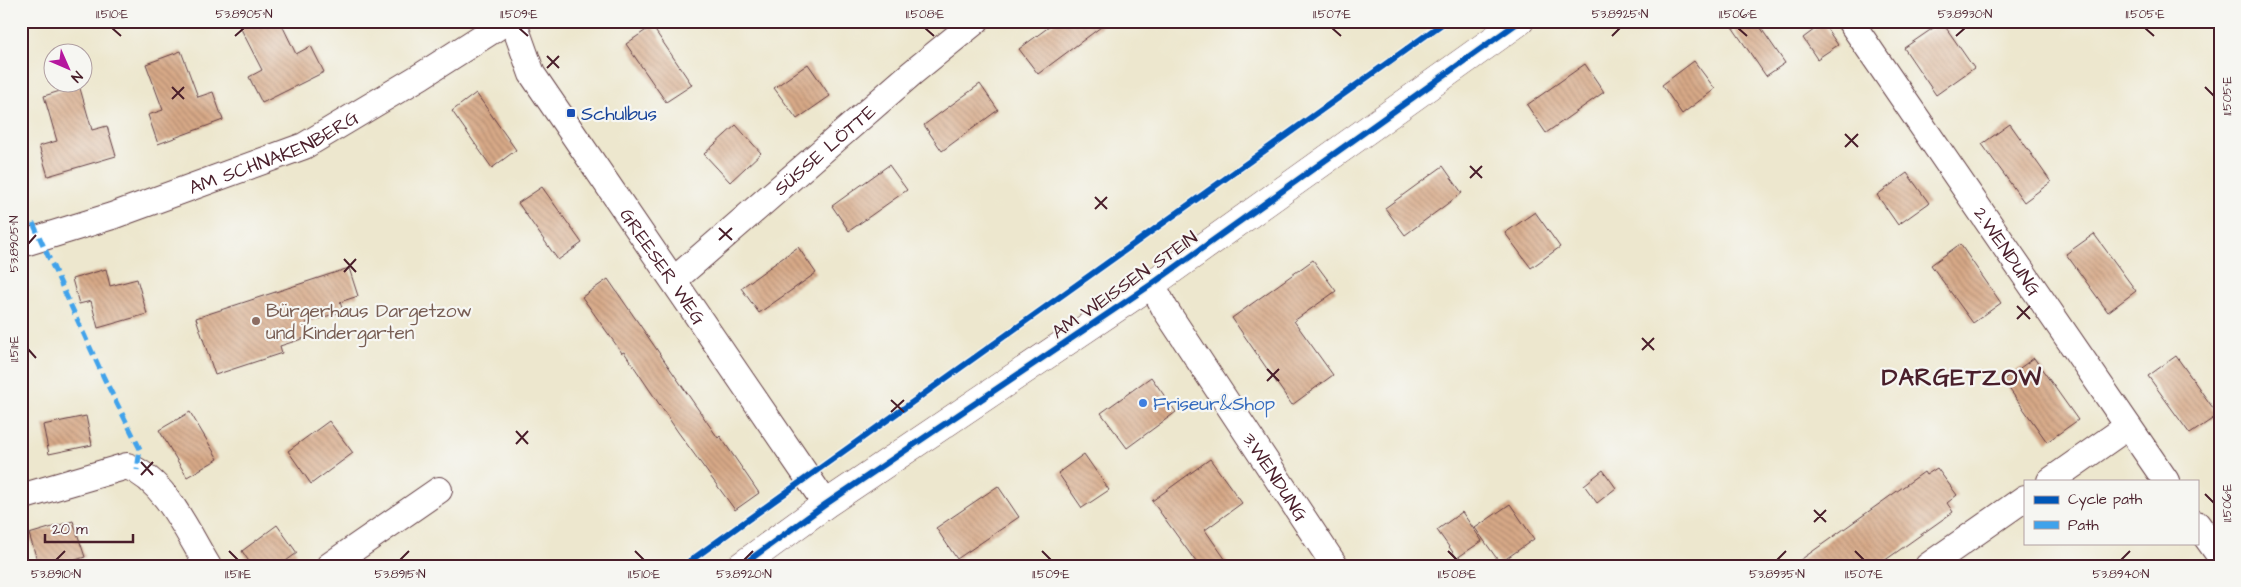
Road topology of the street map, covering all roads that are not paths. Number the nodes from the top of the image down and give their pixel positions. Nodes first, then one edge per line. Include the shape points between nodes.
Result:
1 (507, 21) edge
2 (513, 21) edge
3 (976, 21) edge
4 (1520, 21) edge
5 (1850, 21) edge
6 (21, 244) edge
7 (674, 280) junction
8 (1152, 284) junction
9 (2127, 427) junction
10 (2051, 480) edge
11 (2165, 480) edge
12 (439, 490) dead end
13 (21, 497) edge
14 (2024, 499) edge
15 (826, 504) junction
16 (2198, 525) edge
17 (2220, 556) edge
18 (208, 566) edge
19 (329, 566) edge
20 (741, 566) edge
21 (1335, 566) edge
22 (1928, 566) edge

1 - 6 street, AM SCHNAKENBERG via 304,146 112,216
2 - 7 street, GREESER WEG via 532,74
3 - 7 street, SÜSSE LÖTTE
4 - 8 street, AM WEISSEN STEIN
5 - 9 street, 2.WENDUNG
7 - 15 street, GREESER WEG
8 - 15 street, AM WEISSEN STEIN
8 - 21 street, 3.WENDUNG via 1165,309
9 - 10 street
9 - 11 street, 2.WENDUNG
12 - 19 street
13 - 18 street via 127,466 137,470 162,492
14 - 22 street
15 - 20 street, AM WEISSEN STEIN
16 - 17 street

